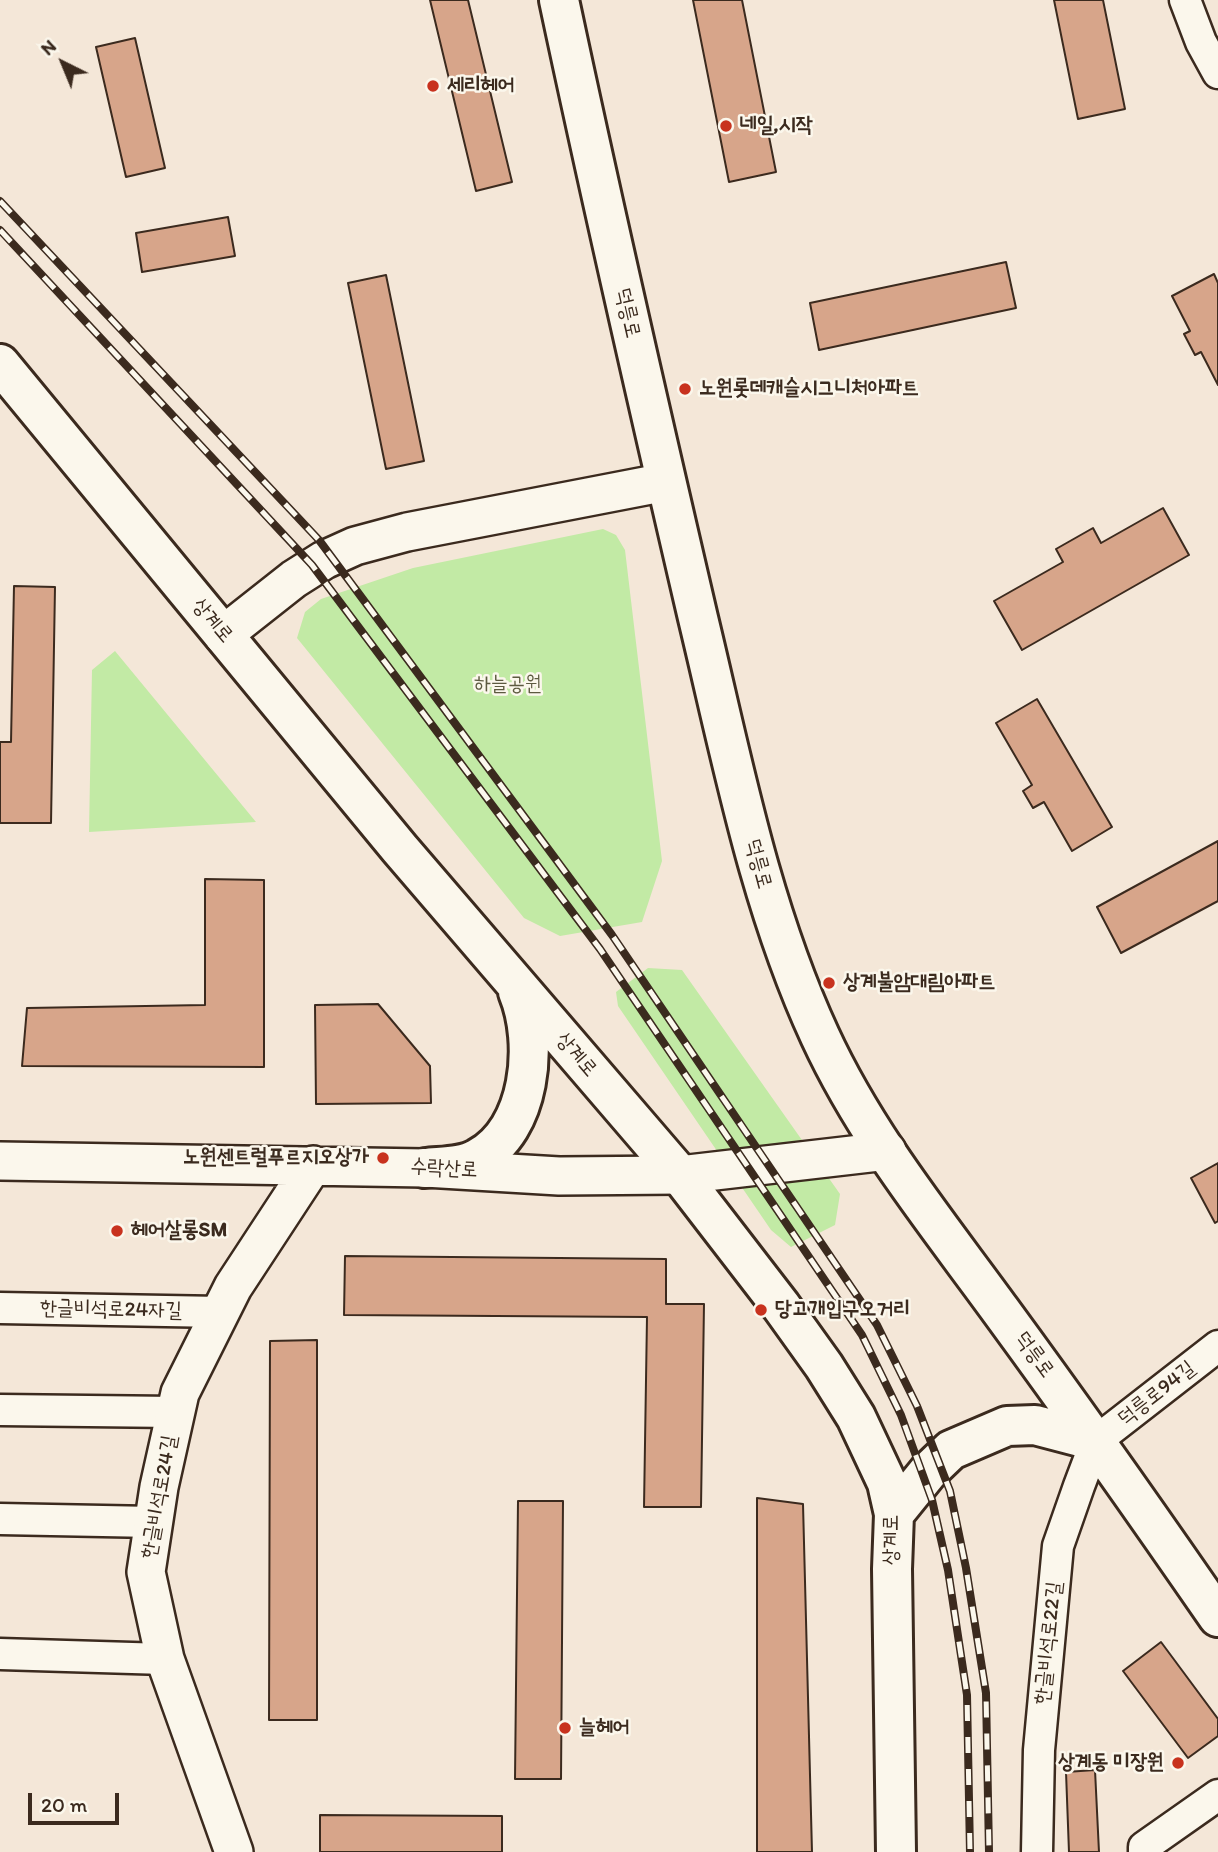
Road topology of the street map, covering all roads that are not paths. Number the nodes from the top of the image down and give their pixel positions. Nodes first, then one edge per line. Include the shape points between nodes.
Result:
1 (559, 0) edge
2 (1185, 0) edge
3 (1218, 73) edge
4 (0, 364) edge
5 (667, 482) junction
6 (223, 635) junction
7 (514, 984) junction
8 (887, 1151) junction
9 (0, 1161) edge
10 (313, 1165) junction
11 (425, 1168) junction
12 (680, 1175) junction
13 (0, 1308) edge
14 (221, 1312) junction
15 (1218, 1346) edge
16 (0, 1410) edge
17 (176, 1412) junction
18 (1096, 1441) junction
19 (894, 1514) junction
20 (0, 1519) edge
21 (154, 1522) junction
22 (1218, 1616) edge
23 (0, 1654) edge
24 (165, 1659) junction
25 (1218, 1795) edge
26 (234, 1852) edge
27 (896, 1852) edge
28 (1037, 1852) edge
29 (1144, 1852) edge

1 - 5 main road, 덕릉로
2 - 3 street via 1200,42
4 - 6 main road, 상계로
5 - 6 street via 355,546 294,579
5 - 8 main road, 덕릉로 via 762,881 820,1037
6 - 7 main road, 상계로
7 - 11 main road via 524,1007 530,1050 516,1118 505,1136 478,1158
7 - 12 main road, 상계로
8 - 12 street, 수락산로
8 - 18 main road, 덕릉로
9 - 10 street, 수락산로
10 - 11 street, 수락산로
10 - 14 street, 한글비석로24길
11 - 12 street, 수락산로 via 559,1176
12 - 19 main road, 상계로 via 824,1366 873,1450
13 - 14 street, 한글비석로24자길
14 - 17 street, 한글비석로24길 via 180,1393
15 - 18 street, 덕릉로94길
16 - 17 street
17 - 21 street, 한글비석로24길
18 - 19 main road via 1035,1425 1007,1426 951,1450
18 - 22 main road, 덕릉로
18 - 28 street, 한글비석로22길 via 1058,1546 1039,1750
19 - 27 main road, 상계로
20 - 21 street
21 - 24 street, 한글비석로24길 via 146,1572
23 - 24 street
24 - 26 street, 한글비석로24길
25 - 29 street via 1144,1847

